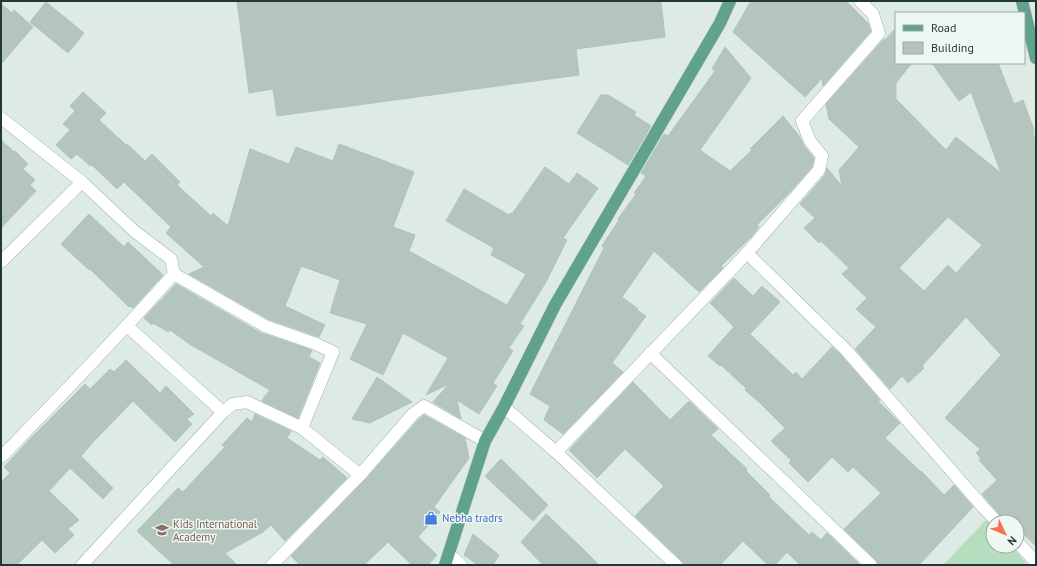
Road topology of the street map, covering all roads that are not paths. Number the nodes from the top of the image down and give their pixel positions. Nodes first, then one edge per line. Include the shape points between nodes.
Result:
1 (730, 1) edge
2 (860, 1) edge
3 (1022, 1) edge
4 (1025, 12) edge
5 (1025, 13) edge
6 (1036, 58) edge
7 (1, 118) edge
8 (82, 182) junction
9 (747, 253) junction
10 (1, 262) edge
11 (174, 274) junction
12 (127, 326) junction
13 (650, 353) junction
14 (504, 407) junction
15 (223, 412) junction
16 (302, 428) junction
17 (485, 441) junction
18 (556, 452) junction
19 (1, 457) edge
20 (360, 475) junction
21 (989, 514) edge
22 (1025, 550) edge
23 (447, 559) edge
24 (1036, 562) edge
25 (82, 565) edge
26 (272, 565) edge
27 (461, 565) edge
28 (676, 565) edge
29 (871, 565) edge

1 - 14 main road via 720,23 555,305
2 - 9 street via 873,14 879,33 802,121 810,141 822,156 819,170
3 - 4 main road
5 - 6 main road
7 - 8 street
8 - 10 street
8 - 11 street via 134,231 171,259
9 - 13 street
9 - 21 street via 846,350
11 - 12 street
11 - 16 street via 265,326 333,352
12 - 15 street
12 - 19 street
13 - 18 street
13 - 29 street
14 - 17 main road
14 - 18 street
15 - 16 street via 233,404 248,402
15 - 25 street
16 - 20 street
17 - 20 street via 424,406 413,414
17 - 23 main road
18 - 28 street
20 - 26 street
22 - 24 street
23 - 27 street

